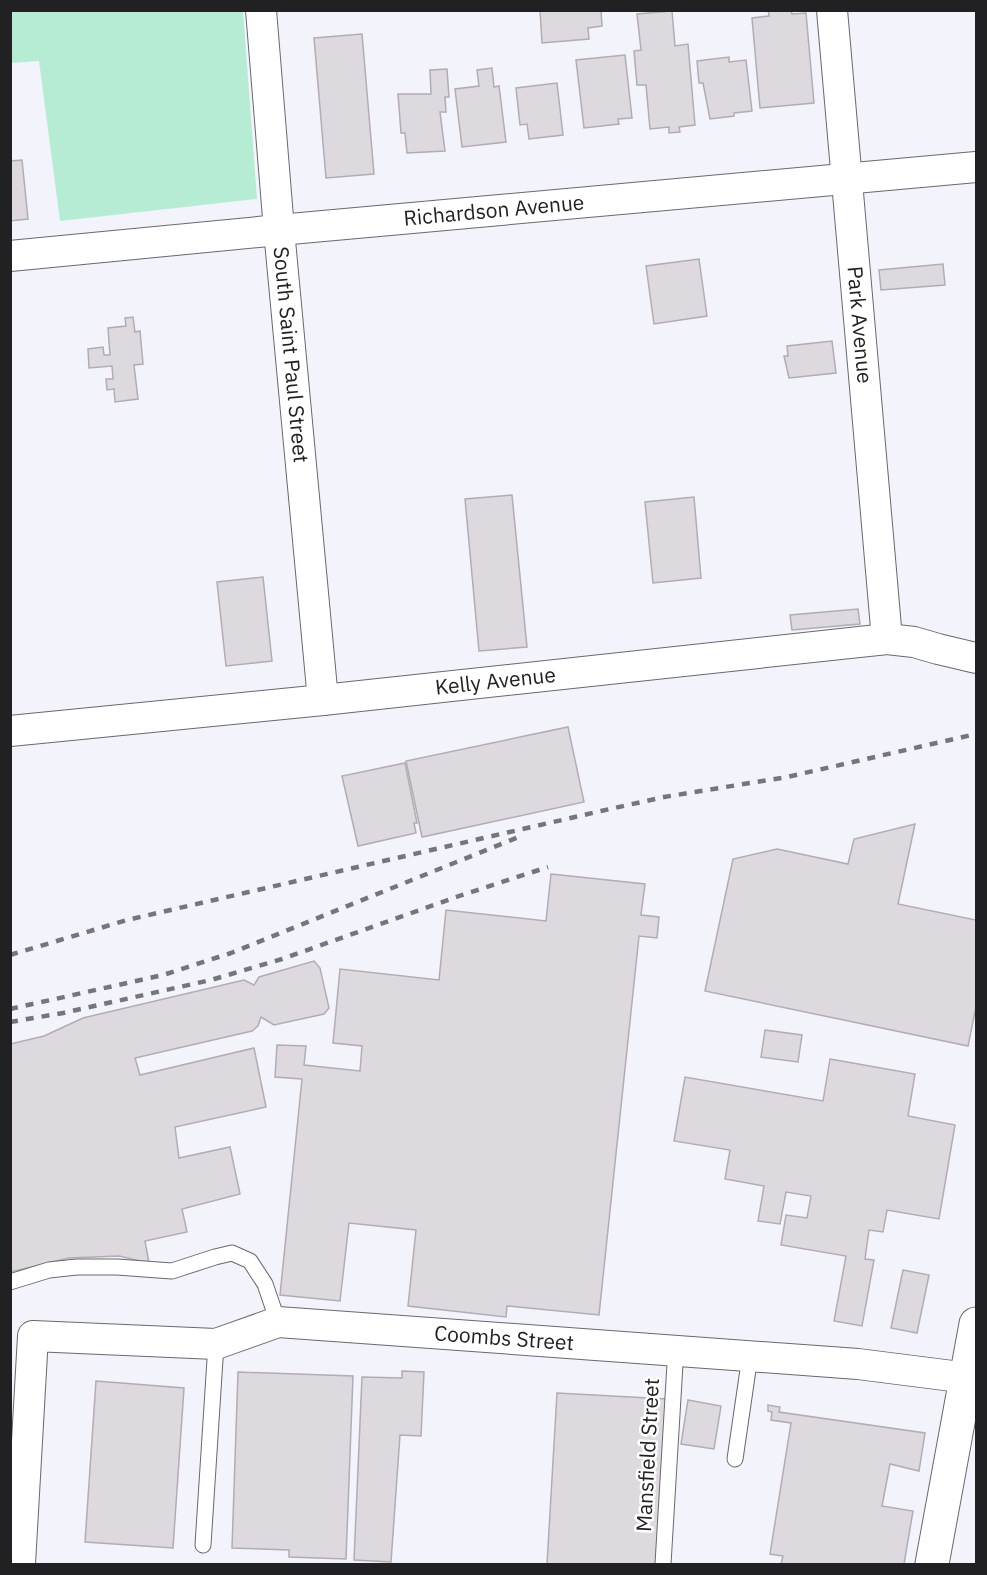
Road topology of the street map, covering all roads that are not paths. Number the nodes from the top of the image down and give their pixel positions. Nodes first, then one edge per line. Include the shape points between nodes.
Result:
1 (261, 10) edge
2 (832, 10) edge
3 (976, 167) edge
4 (846, 179) junction
5 (279, 230) junction
6 (10, 256) edge
7 (887, 639) junction
8 (976, 658) edge
9 (323, 700) junction
10 (10, 730) edge
11 (10, 1282) edge
12 (278, 1322) junction
13 (976, 1324) edge
14 (216, 1344) junction
15 (669, 1350) junction
16 (750, 1356) junction
17 (972, 1378) edge
18 (735, 1459) dead end
19 (17, 1493) edge
20 (203, 1545) dead end
21 (20, 1564) edge
22 (663, 1564) edge
23 (932, 1564) edge

1 - 5 street, South Saint Paul Street
2 - 4 street, Park Avenue
3 - 4 street, Richardson Avenue
4 - 5 street, Richardson Avenue
4 - 7 street, Park Avenue
5 - 6 street, Richardson Avenue
5 - 9 street, South Saint Paul Street
7 - 8 street, Kelly Avenue
7 - 9 street, Kelly Avenue
9 - 10 street, Kelly Avenue
11 - 12 lane via 49,1270 77,1267 172,1271 232,1253 250,1262 265,1284
12 - 14 street, Coombs Street
12 - 15 street, Coombs Street
13 - 17 street
14 - 19 street, Coombs Street via 33,1336
14 - 20 lane
15 - 16 street, Coombs Street
15 - 22 lane, Mansfield Street via 675,1364
16 - 17 street, Coombs Street
16 - 18 lane
17 - 23 street
19 - 21 street

